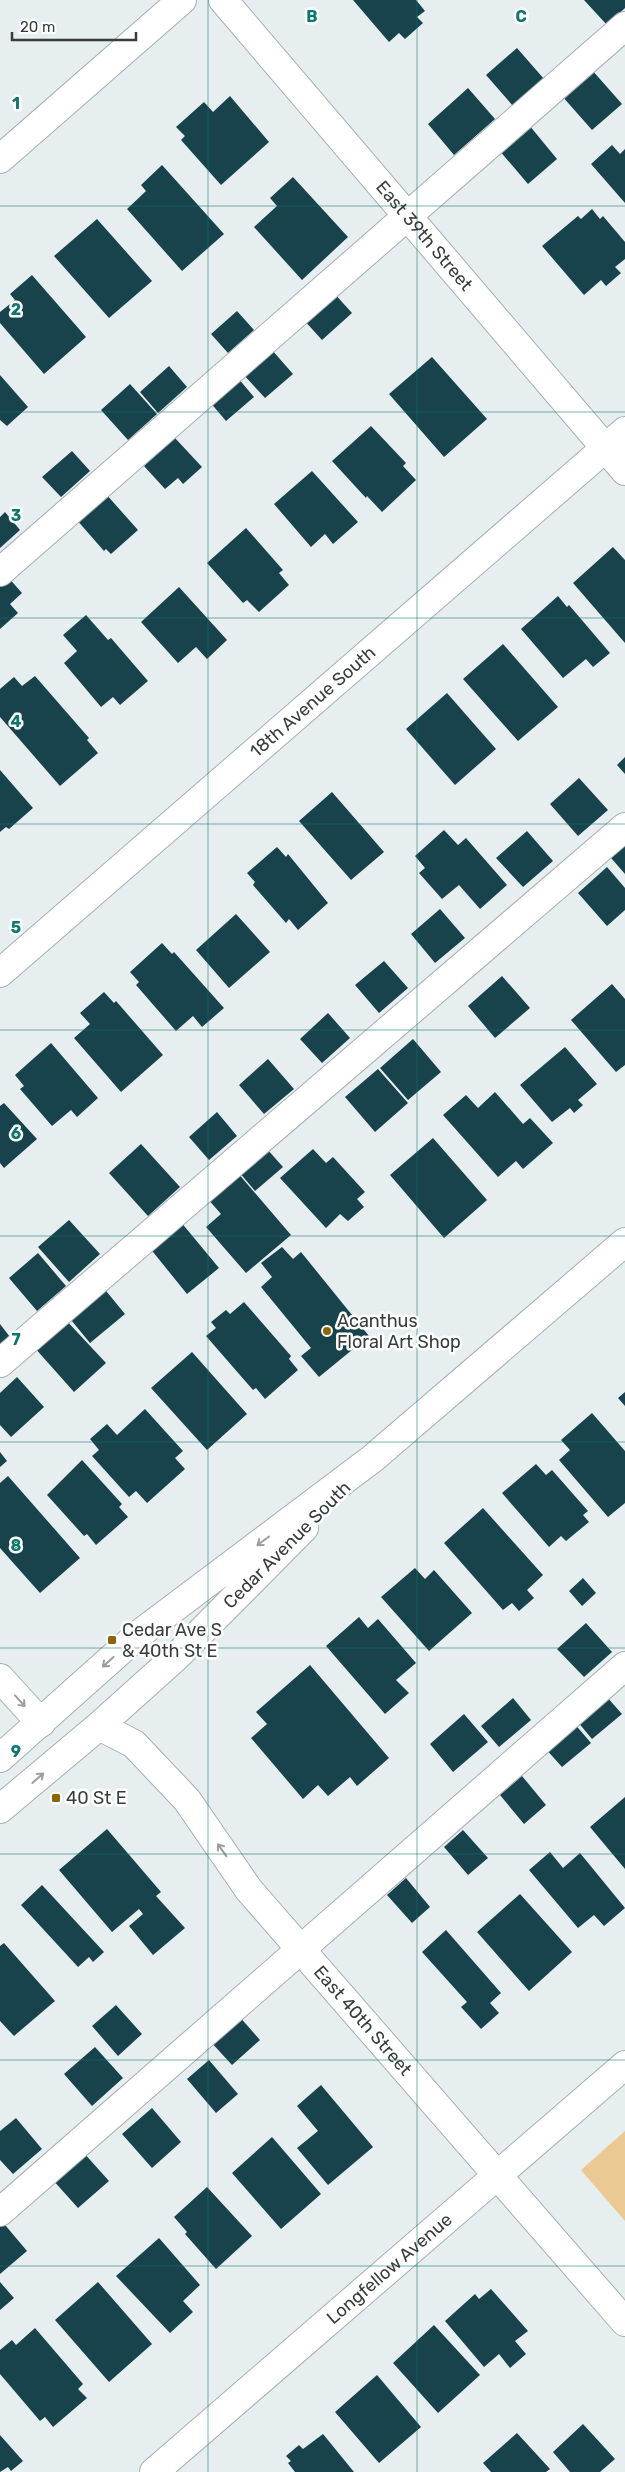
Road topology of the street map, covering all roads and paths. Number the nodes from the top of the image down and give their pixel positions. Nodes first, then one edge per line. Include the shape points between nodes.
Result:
1 (182, 0) edge
2 (223, 0) edge
3 (625, 26) edge
4 (0, 159) edge
5 (408, 216) junction
6 (615, 439) edge
7 (625, 470) edge
8 (0, 572) edge
9 (625, 827) edge
10 (0, 973) edge
11 (625, 1242) edge
12 (0, 1363) edge
13 (372, 1459) junction
14 (625, 1666) edge
15 (0, 1678) edge
16 (41, 1723) junction
17 (99, 1726) junction
18 (0, 1758) edge
19 (0, 1808) edge
20 (302, 1949) junction
21 (625, 2065) edge
22 (497, 2174) junction
23 (0, 2212) edge
24 (625, 2322) edge
25 (154, 2472) edge

1 - 4 street
2 - 5 street, East 39th Street
3 - 5 street
5 - 6 street, East 39th Street
5 - 8 street
6 - 7 street, East 39th Street
6 - 10 street, 18th Avenue South
9 - 12 street
11 - 13 street, Cedar Avenue South
13 -> 16 street, Cedar Avenue South via 138,1635
13 - 17 street, Cedar Avenue South via 178,1655
14 - 20 street
15 -> 16 street
16 - 18 street, Cedar Avenue South
19 -> 17 street, Cedar Avenue South
20 -> 17 street, East 40th Street via 249,1890 187,1800 134,1744
20 - 22 street, East 40th Street
20 - 23 street
21 - 22 street, Longfellow Avenue
22 - 24 street, East 40th Street
22 - 25 street, Longfellow Avenue

